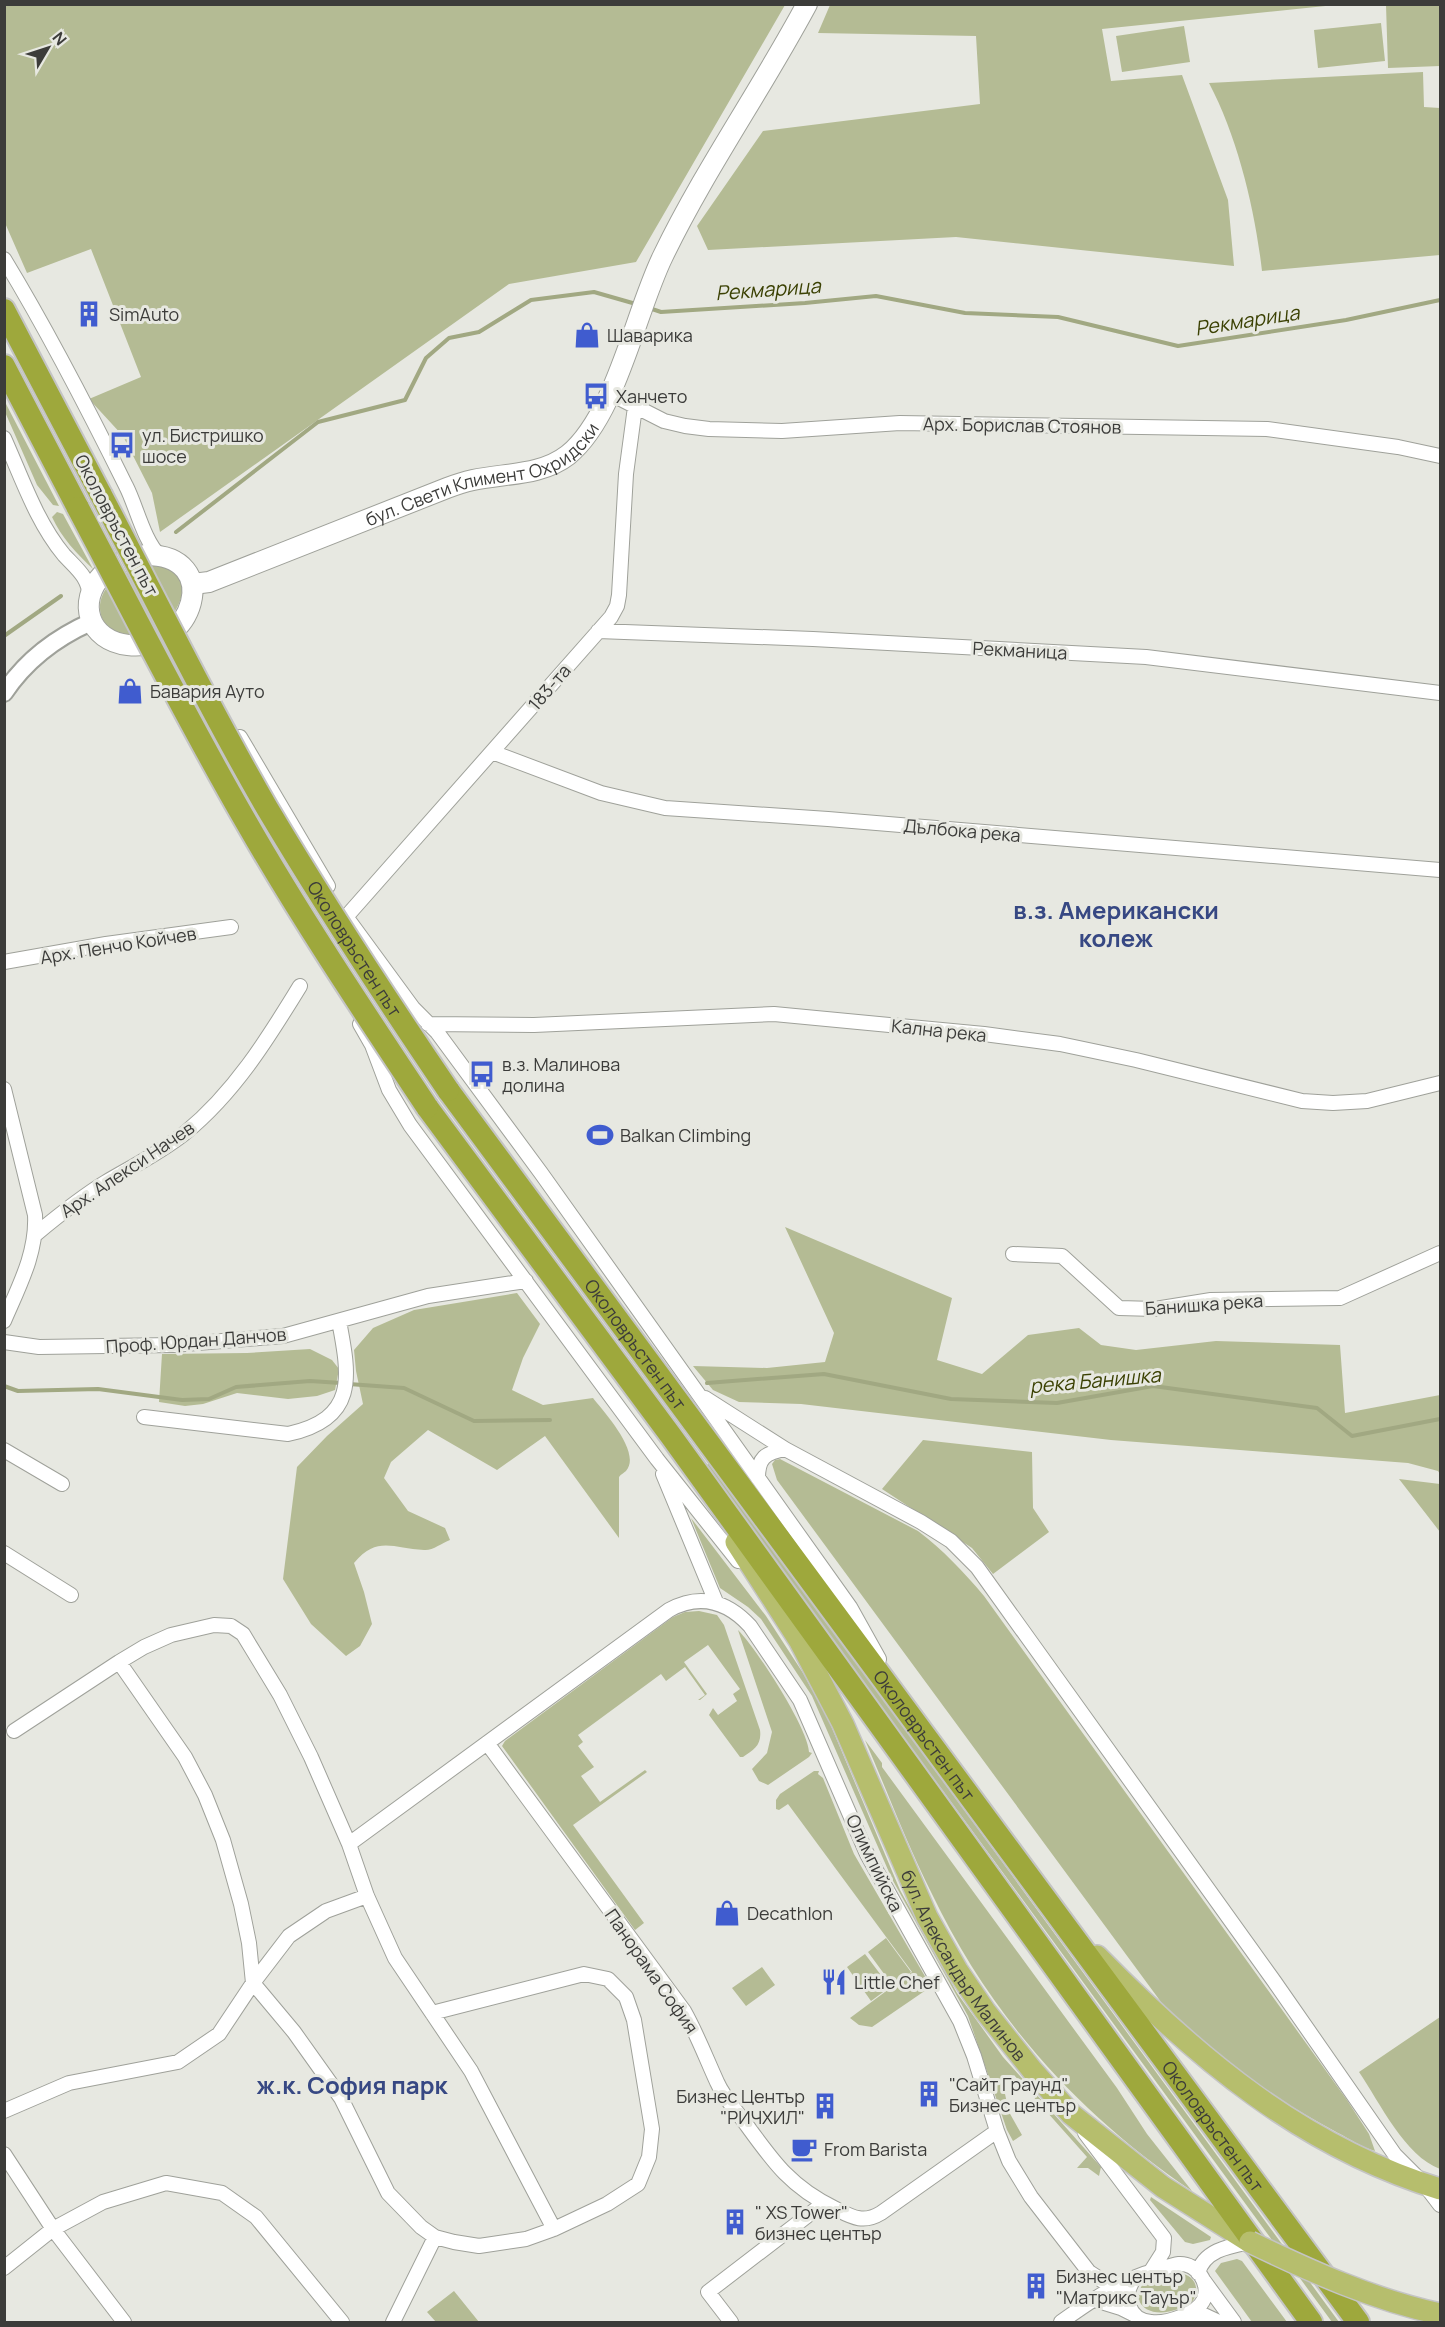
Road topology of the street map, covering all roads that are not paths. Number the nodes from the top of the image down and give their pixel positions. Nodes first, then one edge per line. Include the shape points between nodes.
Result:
1 (807, 4) edge
2 (4, 259) edge
3 (4, 310) edge
4 (4, 366) edge
5 (609, 393) junction
6 (635, 407) junction
7 (4, 438) edge
8 (1440, 456) edge
9 (160, 556) junction
10 (193, 584) junction
11 (90, 598) junction
12 (183, 620) junction
13 (91, 622) junction
14 (598, 631) junction
15 (128, 645) junction
16 (4, 693) edge
17 (1440, 693) edge
18 (492, 752) junction
19 (1440, 870) edge
20 (346, 917) junction
21 (231, 927) dead end
22 (4, 962) edge
23 (300, 986) dead end
24 (429, 1025) junction
25 (380, 1065) junction
26 (1440, 1083) edge
27 (4, 1089) edge
28 (36, 1234) junction
29 (1440, 1253) edge
30 (1013, 1254) dead end
31 (526, 1281) junction
32 (4, 1321) edge
33 (339, 1321) junction
34 (4, 1342) edge
35 (700, 1396) junction
36 (144, 1417) dead end
37 (672, 1436) junction
38 (785, 1449) junction
39 (4, 1450) edge
40 (657, 1459) junction
41 (758, 1479) junction
42 (62, 1484) dead end
43 (4, 1553) edge
44 (71, 1594) dead end
45 (716, 1602) junction
46 (782, 1617) junction
47 (799, 1640) junction
48 (119, 1662) junction
49 (917, 1726) junction
50 (14, 1731) dead end
51 (487, 1743) junction
52 (349, 1844) junction
53 (965, 1844) junction
54 (367, 1896) junction
55 (1058, 1917) junction
56 (253, 1983) junction
57 (432, 2013) junction
58 (4, 2111) edge
59 (1071, 2114) junction
60 (997, 2131) junction
61 (4, 2154) edge
62 (1432, 2187) edge
63 (824, 2203) junction
64 (1440, 2205) edge
65 (53, 2229) junction
66 (554, 2229) junction
67 (435, 2236) junction
68 (1250, 2242) junction
69 (4, 2268) edge
70 (1151, 2271) junction
71 (1089, 2272) junction
72 (1201, 2277) junction
73 (1129, 2281) junction
74 (1095, 2300) junction
75 (1440, 2314) edge
76 (1136, 2315) junction
77 (1186, 2315) junction
78 (124, 2322) edge
79 (342, 2322) edge
80 (393, 2322) edge
81 (731, 2322) edge
82 (1060, 2322) edge
83 (1219, 2322) edge
84 (1234, 2322) edge
85 (1311, 2322) edge
86 (1358, 2322) edge

1 - 5 main road, бул. Свети Климент Охридски via 695,195 657,269
2 - 9 street via 69,372 129,491 151,545
3 - 49 highway, Околовръстен път, bridge via 216,715 267,807 368,971 448,1090
4 - 37 highway, Околовръстен път, bridge via 194,729 314,935 427,1107
5 - 6 street, Арх. Борислав Стоянов
5 - 10 main road, бул. Свети Климент Охридски via 595,425 582,442 553,464 536,471 472,480 447,488 209,582
6 - 8 street, Арх. Борислав Стоянов via 664,421 709,429 782,430 900,423 1266,429
6 - 14 street, 183-та via 626,474 619,595 611,617
7 - 11 street via 40,520 85,577
9 - 10 main road via 182,567
9 - 11 main road via 145,555 115,565 96,584
10 - 12 main road via 192,603
11 - 13 main road
12 - 15 main road via 161,638
12 - 20 street via 184,637
13 - 15 main road via 105,637
13 - 16 street via 45,648
14 - 17 street, Рекманица via 1146,657
14 - 18 street, 183-та
15 - 25 street via 147,660 246,838 372,1045
18 - 19 street, Дълбока река via 601,793 665,808
18 - 20 street, 183-та
20 - 24 street
21 - 22 street, Арх. Пенчо Койчев
23 - 28 street, Арх. Алекси Начев via 263,1047 216,1106 184,1134 82,1197
24 - 25 street, Кална река via 413,1018 391,1025 380,1040
24 - 26 street, Кална река via 534,1025 774,1014 1059,1044 1302,1101 1367,1101
24 - 35 street via 541,1173
25 - 31 street via 395,1103
27 - 28 street via 35,1215
28 - 32 street via 33,1252
29 - 30 street, Банишка река via 1340,1298 1211,1300 1155,1309 1119,1308 1062,1256
31 - 33 street, Проф. Юрдан Данчов via 428,1296
31 - 40 street
33 - 34 street, Проф. Юрдан Данчов via 283,1336 173,1345 39,1347
33 - 36 street via 347,1366 344,1393 339,1406 326,1419 306,1430 288,1434
35 - 38 street
35 - 41 street
37 - 46 main road, бул. Александър Малинов
37 - 53 highway, Околовръстен път
38 - 41 street via 765,1456 758,1465
38 - 62 street via 921,1522 951,1541 977,1568 1395,2155
39 - 42 street
40 - 45 street
40 - 46 street
41 - 49 street via 850,1607
43 - 44 street
45 - 51 street via 696,1600 669,1610
45 - 60 street, Олимпийска via 734,1611 750,1626 800,1700 867,1854 960,2021
46 - 47 main road, бул. Александър Малинов
47 - 53 highway
47 - 59 main road, бул. Александър Малинов via 843,1724 912,1887 940,1941 985,2011
48 - 50 street
48 - 52 street via 171,1635 214,1625 231,1626 243,1634 280,1695
48 - 56 street via 185,1757 205,1795 241,1904
49 - 55 highway, Околовръстен път
51 - 52 street
51 - 63 street, Панорама София via 684,2012 724,2094 777,2167
52 - 54 street
53 - 85 highway, Околовръстен път
54 - 56 street via 326,1911 289,1936
54 - 57 street via 395,1958
55 - 62 main road via 1201,2056 1254,2096 1357,2156
55 - 86 highway, Околовръстен път
56 - 58 street via 219,2034 177,2062 69,2083
56 - 67 street via 341,2098 388,2193
57 - 66 street via 471,2071
57 - 66 street via 584,1974 608,1979 626,1997 634,2020 652,2129 649,2157 638,2184
59 - 68 main road, бул. Александър Малинов via 1162,2187
59 - 70 street via 1164,2238 1163,2252
60 - 63 street, Панорама София via 873,2218 861,2220
60 - 71 street, Олимпийска via 1009,2161 1031,2197
61 - 65 street
62 - 64 street
63 - 81 street via 708,2292
65 - 69 street
65 - 78 street
65 - 79 street via 103,2202 166,2183 222,2193 256,2217
66 - 67 street via 526,2239 479,2246
67 - 80 street
68 - 72 street via 1213,2253 1203,2261
68 - 75 main road, бул. Александър Малинов, bridge via 1331,2279
70 - 72 street via 1178,2264 1193,2268
70 - 73 street
71 - 73 street via 1103,2281
71 - 74 street
72 - 77 street via 1203,2302
72 - 84 street
73 - 74 street
73 - 76 street via 1129,2305
74 - 76 street
74 - 82 street
76 - 77 street via 1155,2322
77 - 83 street via 1204,2315

